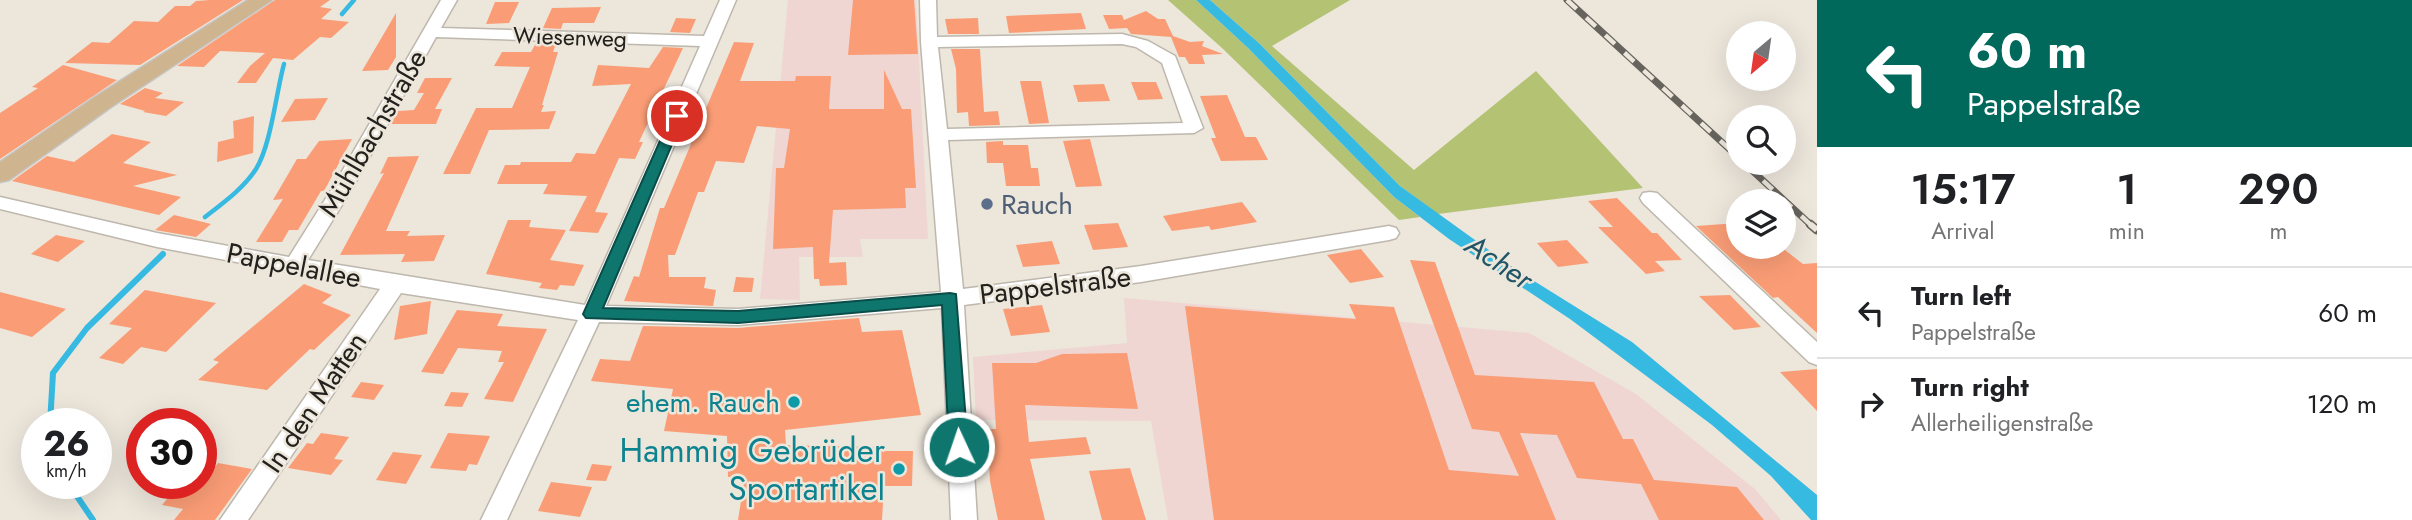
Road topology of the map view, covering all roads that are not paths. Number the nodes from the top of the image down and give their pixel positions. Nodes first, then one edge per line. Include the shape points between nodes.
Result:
1 (262, 0) edge
2 (449, 0) edge
3 (728, 0) edge
4 (928, 0) edge
5 (430, 32) junction
6 (709, 41) junction
7 (929, 42) junction
8 (938, 135) junction
9 (0, 174) edge
10 (1650, 198) dead end
11 (0, 203) edge
12 (1389, 233) dead end
13 (294, 266) junction
14 (395, 284) junction
15 (950, 299) junction
16 (592, 314) junction
17 (1817, 356) edge
18 (233, 520) edge
19 (494, 520) edge
20 (964, 520) edge

1 - 9 main road
2 - 5 street, Mühlbachstraße
3 - 6 street
4 - 7 street
5 - 6 street, Wiesenweg
5 - 13 street, Mühlbachstraße via 344,187
6 - 16 street
7 - 8 street
7 - 8 street via 1122,39 1142,44 1170,61 1194,128
8 - 15 street via 950,250
10 - 17 street
11 - 13 street, Pappelallee
12 - 15 street, Pappelstraße via 1141,274
13 - 14 street, Pappelallee
14 - 16 street, Pappelallee
14 - 18 street, In den Matten
15 - 16 street, Pappelstraße via 738,317
15 - 20 street
16 - 19 street

